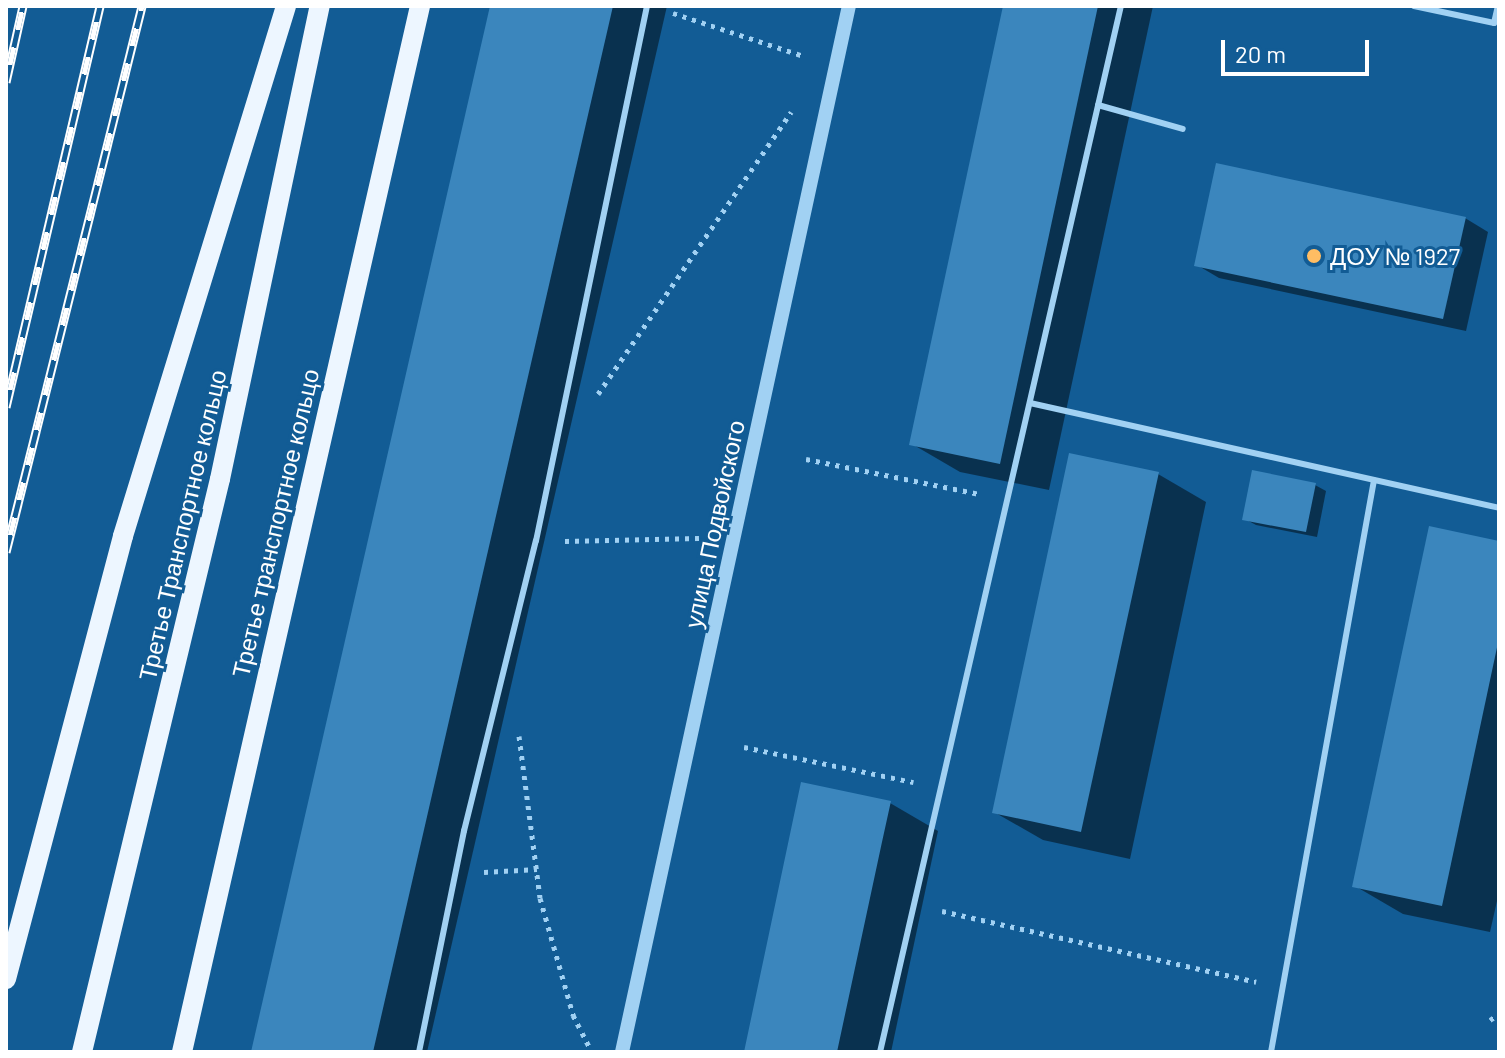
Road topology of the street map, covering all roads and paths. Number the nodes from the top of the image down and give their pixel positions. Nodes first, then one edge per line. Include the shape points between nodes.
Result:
1 (286, 6) edge
2 (320, 6) edge
3 (420, 6) edge
4 (647, 6) edge
5 (849, 6) edge
6 (1121, 6) edge
7 (1414, 6) edge
8 (1498, 6) edge
9 (667, 11) dead end
10 (809, 57) dead end
11 (1098, 105) junction
12 (792, 110) dead end
13 (1183, 129) dead end
14 (597, 396) dead end
15 (1030, 403) junction
16 (806, 459) dead end
17 (1374, 480) junction
18 (1007, 500) junction
19 (1499, 508) edge
20 (709, 538) dead end
21 (536, 541) junction
22 (518, 729) dead end
23 (744, 747) dead end
24 (941, 788) junction
25 (537, 869) junction
26 (455, 874) junction
27 (914, 905) junction
28 (6, 979) edge
29 (1283, 988) junction
30 (1499, 1014) edge
31 (1490, 1020) dead end
32 (82, 1052) edge
33 (182, 1052) edge
34 (419, 1052) edge
35 (591, 1052) edge
36 (622, 1052) edge
37 (880, 1052) edge
38 (1271, 1052) edge

1 - 28 main road, Третье транспортное кольцо via 123,536
2 - 32 main road, Третье Транспортное кольцо via 220,479
3 - 33 main road, Третье транспортное кольцо
4 - 21 lane
5 - 36 street, улица Подвойского
6 - 11 lane
7 - 8 lane via 1494,23
9 - 10 path
11 - 13 lane
11 - 15 lane
12 - 14 path
15 - 17 lane
15 - 18 lane
16 - 18 path
17 - 19 lane
17 - 29 lane
18 - 24 lane
20 - 21 path
21 - 26 lane
22 - 25 path
23 - 24 path
24 - 27 lane
25 - 26 path
25 - 35 path via 540,898 573,1015
26 - 34 lane
27 - 29 path
27 - 37 lane
29 - 38 lane
30 - 31 path

